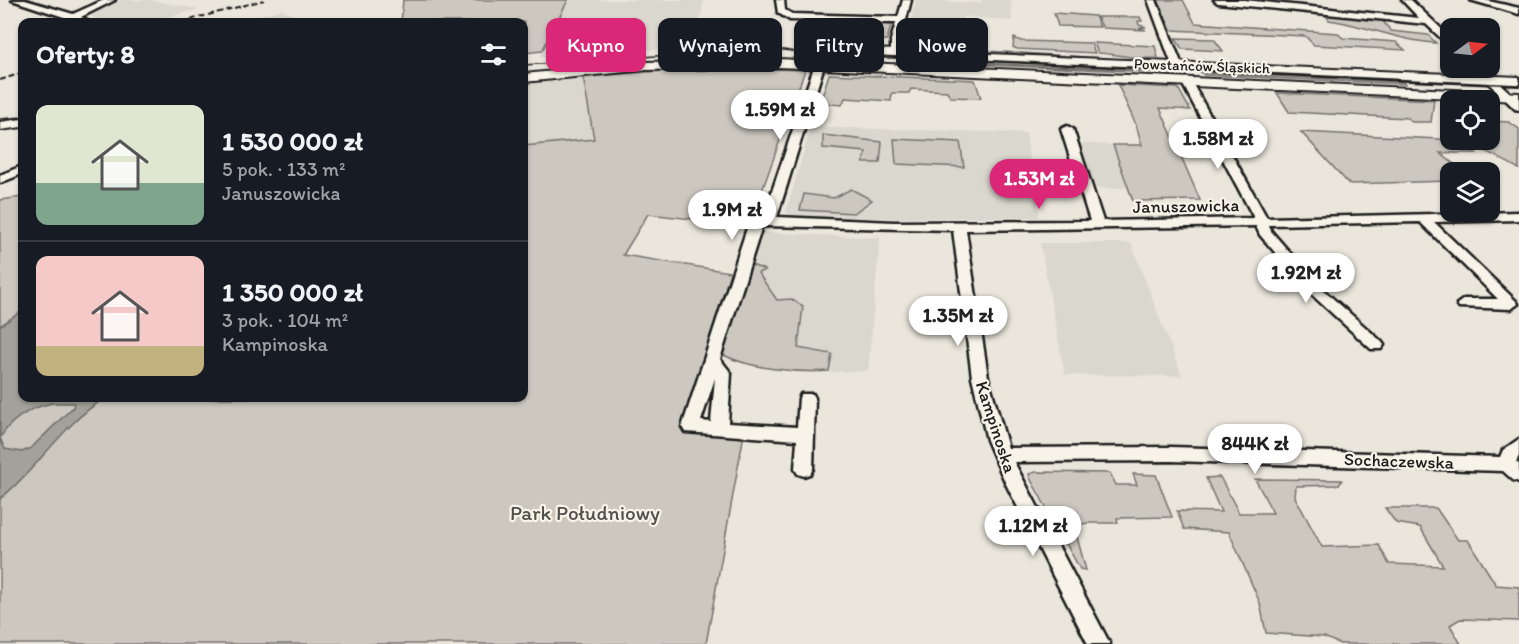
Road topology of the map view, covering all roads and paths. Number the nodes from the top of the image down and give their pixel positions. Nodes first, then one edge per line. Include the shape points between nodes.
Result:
1 (16, 0) edge
2 (111, 0) edge
3 (780, 0) edge
4 (907, 0) edge
5 (1152, 0) edge
6 (1218, 0) edge
7 (1406, 0) edge
8 (1474, 0) edge
9 (1519, 11) edge
10 (74, 17) joint
11 (902, 18) edge
12 (896, 20) edge
13 (1427, 21) junction
14 (1440, 33) edge
15 (884, 53) edge
16 (896, 53) edge
17 (794, 55) edge
18 (988, 57) edge
19 (794, 65) edge
20 (1177, 65) junction
21 (884, 68) edge
22 (528, 72) edge
23 (818, 72) edge
24 (528, 78) edge
25 (1490, 80) junction
26 (1186, 81) junction
27 (1519, 81) edge
28 (1513, 96) edge
29 (1519, 107) edge
30 (18, 124) edge
31 (0, 126) edge
32 (1067, 129) dead end
33 (18, 132) edge
34 (0, 134) edge
35 (18, 172) edge
36 (0, 179) edge
37 (1519, 216) edge
38 (1423, 218) junction
39 (769, 221) junction
40 (1262, 223) junction
41 (1098, 225) junction
42 (959, 226) junction
43 (1464, 304) dead end
44 (1377, 345) dead end
45 (712, 360) junction
46 (807, 398) dead end
47 (719, 428) junction
48 (805, 434) junction
49 (1519, 446) edge
50 (1002, 455) junction
51 (804, 469) dead end
52 (1513, 469) edge
53 (1099, 644) edge

1 - 10 street
2 - 10 street
3 - 12 street via 781,11 790,17
4 - 11 street
5 - 20 street
6 - 13 street
7 - 13 street
8 - 9 street
13 - 14 street
15 - 16 main road, Powstańców Śląskich
17 - 22 main road, Powstańców Śląskich via 646,61
18 - 20 main road, Powstańców Śląskich
19 - 24 main road, Powstańców Śląskich via 694,64
20 - 25 main road, Powstańców Śląskich
21 - 26 main road, Powstańców Śląskich
23 - 39 street
25 - 27 main road, Powstańców Śląskich
25 - 28 street
26 - 28 main road, Powstańców Śląskich
26 - 40 street
28 - 29 street
30 - 31 main road
32 - 41 street
33 - 34 main road
35 - 36 street
37 - 38 street, Januszowicka
38 - 40 street, Januszowicka
38 - 43 street via 1511,304
39 - 42 street, Januszowicka
39 - 45 street via 754,228
40 - 41 street, Januszowicka
40 - 44 street via 1265,232 1315,290
41 - 42 street, Januszowicka
42 - 50 street, Kampinoska via 980,377
45 - 47 street via 723,373
45 - 47 street via 692,427
46 - 48 street
47 - 48 street
48 - 51 street
49 - 52 street via 1509,455
50 - 52 street, Sochaczewska via 1171,454
50 - 53 street, Kampinoska

